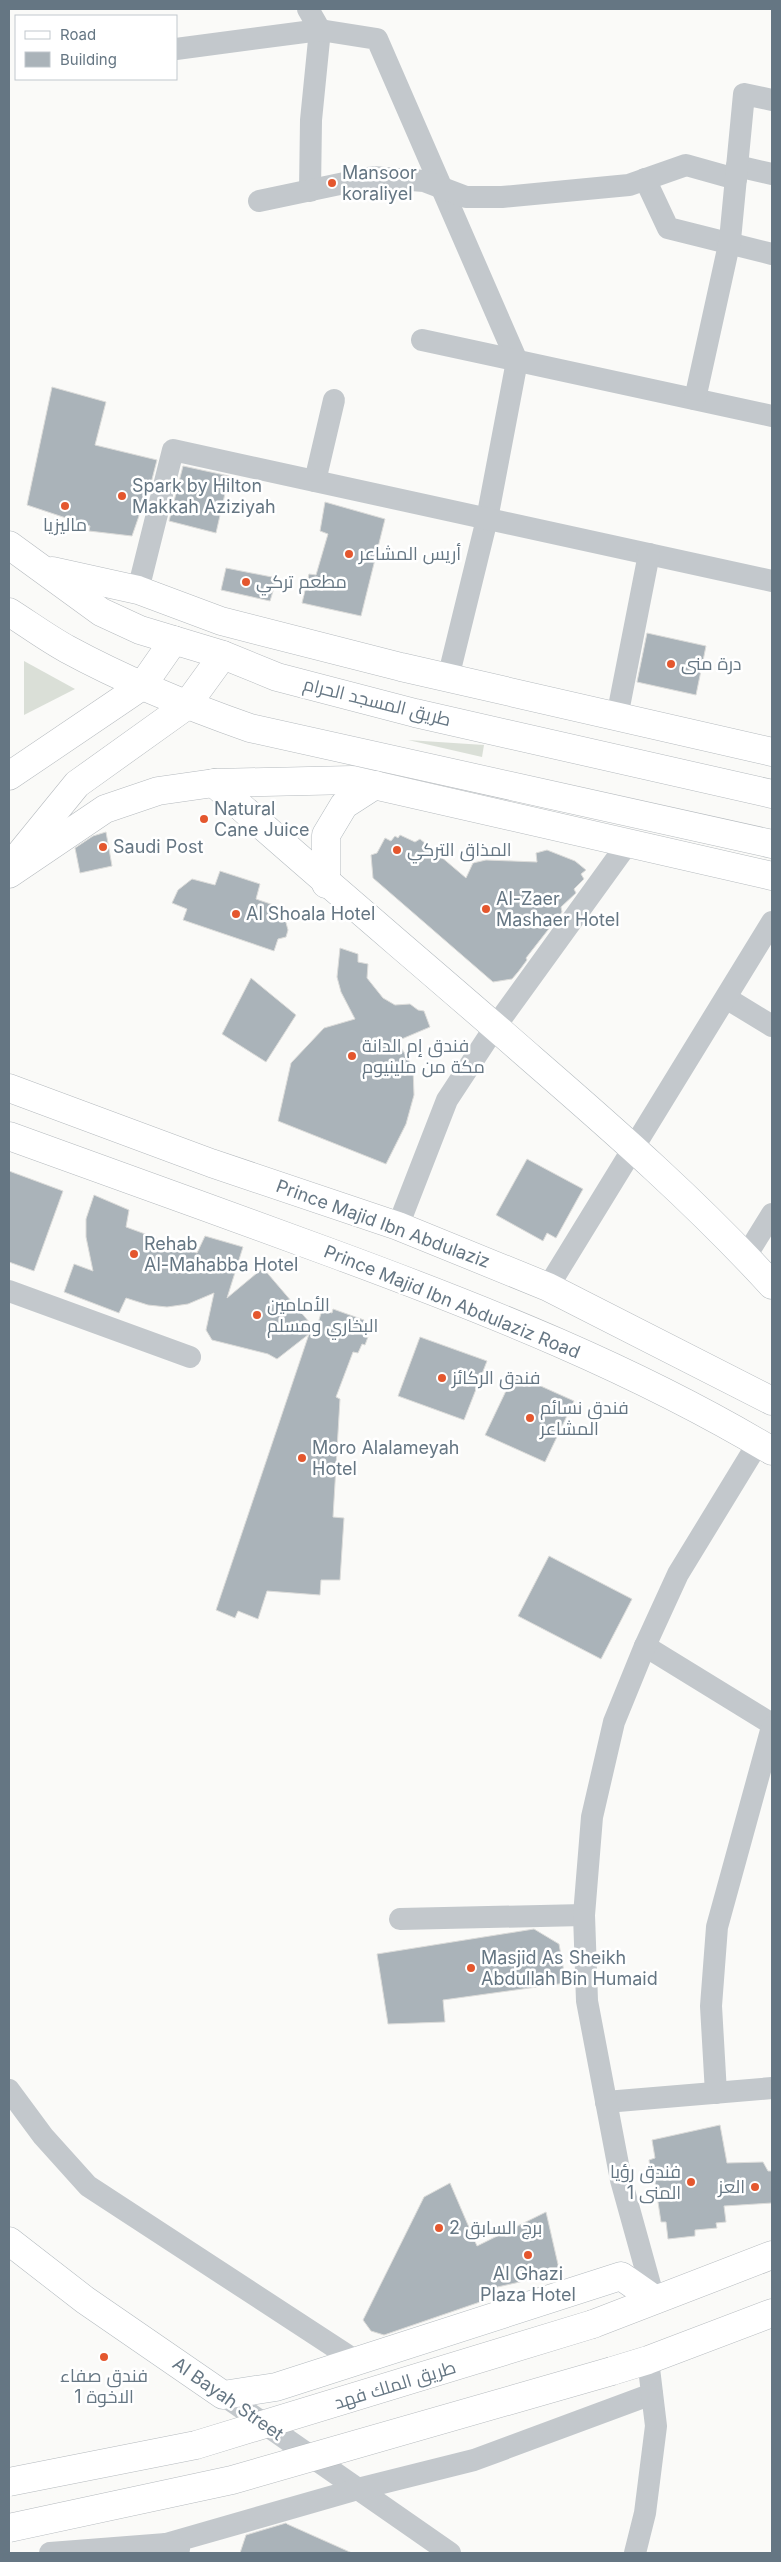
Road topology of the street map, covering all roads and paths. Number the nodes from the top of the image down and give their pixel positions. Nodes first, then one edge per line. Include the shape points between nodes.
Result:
1 (308, 9) edge
2 (320, 30) junction
3 (178, 49) edge
4 (772, 100) edge
5 (736, 172) junction
6 (772, 174) edge
7 (645, 179) junction
8 (442, 188) junction
9 (310, 191) junction
10 (260, 201) dead end
11 (729, 243) junction
12 (772, 254) edge
13 (422, 340) dead end
14 (517, 361) junction
15 (334, 400) dead end
16 (695, 400) junction
17 (772, 416) edge
18 (315, 481) junction
19 (487, 519) junction
20 (9, 544) edge
21 (649, 554) junction
22 (43, 569) junction
23 (772, 581) edge
24 (138, 590) junction
25 (9, 612) edge
26 (174, 640) junction
27 (223, 655) junction
28 (448, 678) junction
29 (142, 686) junction
30 (186, 706) junction
31 (617, 717) junction
32 (772, 752) edge
33 (9, 776) edge
34 (214, 783) junction
35 (375, 785) junction
36 (772, 794) edge
37 (628, 843) junction
38 (772, 844) edge
39 (9, 868) edge
40 (9, 874) edge
41 (772, 876) edge
42 (326, 884) junction
43 (772, 922) edge
44 (726, 998) junction
45 (772, 1026) edge
46 (495, 1027) junction
47 (9, 1088) edge
48 (9, 1136) edge
49 (633, 1147) junction
50 (211, 1163) junction
51 (195, 1203) junction
52 (772, 1214) edge
53 (398, 1226) junction
54 (746, 1256) junction
55 (772, 1285) edge
56 (548, 1287) junction
57 (9, 1291) edge
58 (190, 1357) dead end
59 (772, 1401) edge
60 (765, 1447) edge
61 (645, 1646) junction
62 (772, 1726) edge
63 (584, 1915) junction
64 (400, 1919) dead end
65 (772, 2088) edge
66 (9, 2090) edge
67 (716, 2093) junction
68 (606, 2102) junction
69 (9, 2241) edge
70 (772, 2255) edge
71 (654, 2299) junction
72 (772, 2313) edge
73 (648, 2360) junction
74 (356, 2361) junction
75 (652, 2394) junction
76 (223, 2395) junction
77 (9, 2482) edge
78 (358, 2490) junction
79 (9, 2528) edge
80 (166, 2544) junction
81 (50, 2553) edge
82 (189, 2553) edge
83 (450, 2553) edge
84 (635, 2553) edge

1 - 2 street
2 - 3 street
2 - 8 street via 377,39
2 - 9 street via 311,120
4 - 5 street via 744,94
5 - 6 street
5 - 7 street via 686,165
5 - 11 street
7 - 8 street via 629,185 502,197 466,197
7 - 11 street via 668,228
8 - 9 street via 424,181 373,177
8 - 14 street
9 - 10 street
11 - 12 street
11 - 16 street
13 - 14 street
14 - 16 street
14 - 19 street
15 - 18 street
16 - 17 street
18 - 19 street
18 - 24 street via 173,450
19 - 21 street
19 - 28 street
20 - 22 main road, طريق المسجد الحرام
21 - 23 street
21 - 31 street
22 - 24 main road
22 - 26 main road, طريق المسجد الحرام via 101,612 140,630
24 - 28 main road via 221,621
25 - 29 main road via 66,648
26 - 27 main road, طريق المسجد الحرام
26 - 29 main road
27 - 30 main road
27 - 36 main road, طريق المسجد الحرام via 277,677 415,713
28 - 31 main road
29 - 30 main road
29 - 33 main road
30 - 38 main road via 250,728
30 - 39 main road via 77,784
31 - 32 main road
34 - 35 main road via 352,780
34 - 40 main road via 158,791 106,809
34 - 42 main road
35 - 37 main road
35 - 42 main road via 344,805 326,835
37 - 41 main road
37 - 46 street
42 - 46 main road
43 - 44 street
44 - 45 street
44 - 49 street
46 - 49 main road
46 - 53 street via 447,1100
47 - 50 main road, Prince Majid Ibn Abdulaziz
48 - 51 main road, Prince Majid Ibn Abdulaziz Road
49 - 54 main road
49 - 56 street
50 - 51 main road
50 - 53 main road, Prince Majid Ibn Abdulaziz
51 - 60 main road, Prince Majid Ibn Abdulaziz Road via 530,1329 652,1386
52 - 54 street
53 - 56 main road, Prince Majid Ibn Abdulaziz
54 - 55 main road
56 - 59 main road, Prince Majid Ibn Abdulaziz
57 - 58 street
60 - 61 street via 678,1574
61 - 62 street
61 - 63 street via 614,1722 592,1817
62 - 67 street via 717,1926 711,2006
63 - 64 street
63 - 68 street via 587,2001
65 - 67 street
66 - 74 street via 43,2136 88,2186
67 - 68 street
68 - 71 street via 621,2180
69 - 76 main road, Al Bayah Street via 85,2300
70 - 71 main road, طريق الملك فهد
71 - 74 main road via 621,2276
71 - 77 main road, طريق الملك فهد, bridge via 592,2324 196,2445
72 - 73 main road
73 - 75 street
73 - 79 main road, bridge via 232,2480
74 - 76 main road via 276,2386
75 - 78 street via 474,2460
75 - 84 street via 656,2426 645,2513
76 - 78 street, Al Bayah Street
78 - 80 street
78 - 83 street, Al Bayah Street
80 - 81 street
80 - 82 street

